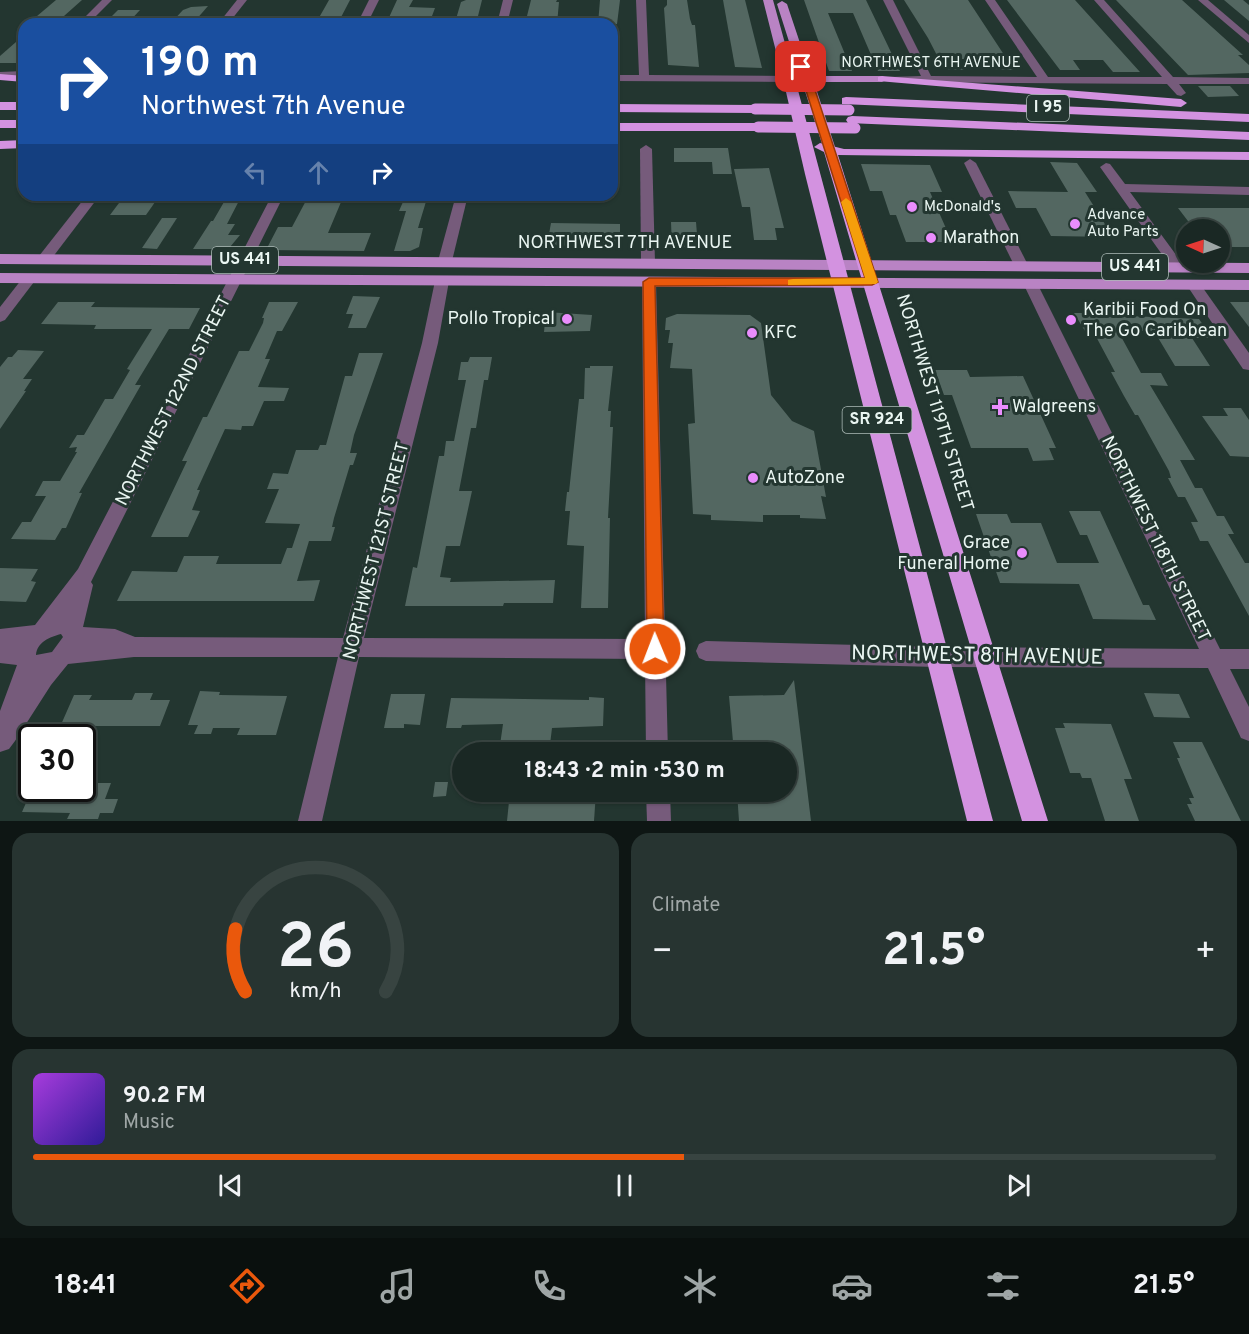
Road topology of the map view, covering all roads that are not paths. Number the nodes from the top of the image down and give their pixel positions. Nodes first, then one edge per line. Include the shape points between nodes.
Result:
1 (108, 0) edge
2 (242, 0) edge
3 (374, 0) edge
4 (508, 0) edge
5 (641, 0) edge
6 (768, 0) edge
7 (781, 0) edge
8 (888, 0) edge
9 (990, 0) edge
10 (1099, 0) edge
11 (1203, 0) edge
12 (89, 18) edge
13 (228, 18) edge
14 (365, 18) edge
15 (504, 18) edge
16 (1249, 40) edge
17 (18, 74) edge
18 (0, 76) edge
19 (805, 77) junction
20 (18, 78) edge
21 (618, 78) edge
22 (644, 78) junction
23 (927, 78) junction
24 (789, 79) junction
25 (882, 79) junction
26 (1044, 79) junction
27 (1169, 79) junction
28 (1249, 81) edge
29 (1181, 93) dead end
30 (0, 98) edge
31 (18, 98) edge
32 (618, 101) edge
33 (0, 106) edge
34 (18, 106) edge
35 (618, 108) edge
36 (1249, 108) edge
37 (756, 114) junction
38 (0, 115) edge
39 (18, 115) edge
40 (851, 115) junction
41 (618, 118) edge
42 (1249, 118) edge
43 (0, 124) edge
44 (18, 124) edge
45 (618, 126) edge
46 (1249, 127) edge
47 (802, 132) junction
48 (1249, 136) edge
49 (18, 144) edge
50 (0, 145) edge
51 (1249, 145) edge
52 (646, 149) dead end
53 (830, 150) junction
54 (1249, 156) edge
55 (970, 163) dead end
56 (1106, 166) dead end
57 (1121, 188) junction
58 (1249, 191) edge
59 (89, 201) edge
60 (275, 201) edge
61 (460, 201) edge
62 (0, 259) edge
63 (44, 259) junction
64 (244, 260) junction
65 (445, 261) junction
66 (575, 262) junction
67 (648, 262) junction
68 (836, 264) junction
69 (866, 264) junction
70 (1176, 264) edge
71 (1021, 265) junction
72 (1176, 267) edge
73 (1176, 268) edge
74 (1230, 268) edge
75 (1249, 268) edge
76 (1249, 276) edge
77 (0, 278) edge
78 (30, 278) junction
79 (235, 279) junction
80 (351, 280) junction
81 (442, 281) junction
82 (649, 282) junction
83 (841, 282) junction
84 (872, 282) junction
85 (1030, 283) junction
86 (1072, 283) junction
87 (1193, 284) junction
88 (1249, 285) edge
89 (0, 316) edge
90 (1249, 365) edge
91 (85, 575) junction
92 (39, 631) junction
93 (0, 638) edge
94 (67, 646) junction
95 (351, 648) junction
96 (655, 649) junction
97 (706, 651) dead end
98 (0, 653) edge
99 (938, 657) junction
100 (986, 657) junction
101 (1214, 658) junction
102 (1249, 659) edge
103 (26, 660) junction
104 (1249, 730) edge
105 (0, 741) edge
106 (657, 742) edge
107 (658, 802) edge
108 (310, 821) edge
109 (659, 821) edge
110 (980, 821) edge
111 (1035, 821) edge

1 - 12 street
2 - 13 street
3 - 14 street
4 - 15 street
5 - 22 street
6 - 24 main road, SR 924
7 - 19 main road, NORTHWEST 119TH STREET / SR 924
8 - 23 street
9 - 26 street
10 - 27 street
11 - 16 street
17 - 18 street
18 - 20 highway
19 - 24 main road, NORTHWEST 6TH AVENUE
19 - 25 main road, NORTHWEST 6TH AVENUE
19 - 53 main road, NORTHWEST 119TH STREET / SR 924
21 - 22 street, NORTHWEST 6TH AVENUE
22 - 24 street, NORTHWEST 6TH AVENUE
23 - 25 street, NORTHWEST 6TH AVENUE
23 - 26 street, NORTHWEST 6TH AVENUE
24 - 47 highway, SR 924
25 - 36 highway
26 - 27 street, NORTHWEST 6TH AVENUE
27 - 28 street, NORTHWEST 6TH AVENUE
27 - 29 street
30 - 31 highway
32 - 37 highway, I 95
33 - 34 highway
35 - 37 highway
37 - 40 highway, I 95, bridge
37 - 40 highway, bridge
37 - 41 highway
37 - 45 highway, I 95
38 - 39 highway
40 - 42 highway, I 95
40 - 46 highway via 1042,116
40 - 48 highway
40 - 51 highway, I 95 via 1048,134
43 - 44 highway
47 - 53 highway
47 - 68 highway, SR 924
49 - 50 highway
52 - 67 street
53 - 54 highway
53 - 69 highway, NORTHWEST 119TH STREET / SR 924
55 - 71 street
56 - 57 street
57 - 58 street
57 - 70 street
59 - 63 street
60 - 64 street, NORTHWEST 122ND STREET
61 - 65 street
62 - 63 main road, NORTHWEST 7TH AVENUE / US 441
63 - 64 main road, NORTHWEST 7TH AVENUE / US 441
63 - 78 main road
64 - 65 main road, NORTHWEST 7TH AVENUE / US 441
64 - 79 street, NORTHWEST 122ND STREET
65 - 66 main road, NORTHWEST 7TH AVENUE / US 441
65 - 80 main road via 418,272 390,272
66 - 67 main road, NORTHWEST 7TH AVENUE / US 441
66 - 81 main road via 542,270 474,270
67 - 68 main road, NORTHWEST 7TH AVENUE / US 441
68 - 69 main road, NORTHWEST 7TH AVENUE / US 441
68 - 83 highway, SR 924
69 - 71 main road, NORTHWEST 7TH AVENUE / US 441
69 - 84 highway, NORTHWEST 119TH STREET / SR 924
71 - 72 main road, NORTHWEST 7TH AVENUE / US 441
73 - 86 main road via 1153,277 1089,276
74 - 75 main road, NORTHWEST 7TH AVENUE / US 441
76 - 87 main road via 1211,276
77 - 78 main road, US 441
78 - 79 main road, US 441
78 - 89 street
79 - 80 main road, US 441
79 - 91 street, NORTHWEST 122ND STREET
80 - 81 main road, US 441
81 - 82 main road, US 441
81 - 95 street, NORTHWEST 121ST STREET via 430,344
82 - 83 main road, US 441
82 - 96 street
83 - 84 main road, US 441
83 - 99 highway, SR 924
84 - 85 main road, US 441
84 - 100 highway, NORTHWEST 119TH STREET / SR 924
85 - 86 main road, US 441
85 - 101 street, NORTHWEST 118TH STREET
86 - 87 main road, US 441
87 - 88 main road, US 441
87 - 90 street
91 - 92 street, NORTHWEST 122ND STREET
91 - 94 street, NORTHWEST 122ND STREET
92 - 93 street
92 - 94 street via 61,625
92 - 103 street, NORTHWEST 122ND STREET via 24,649
94 - 95 street via 83,652 134,647
94 - 103 street via 35,666
94 - 105 street, NORTHWEST 122ND STREET via 15,725
95 - 96 street
95 - 108 street, NORTHWEST 121ST STREET
96 - 106 street
97 - 99 street, NORTHWEST 8TH AVENUE
98 - 103 street
99 - 100 street, NORTHWEST 8TH AVENUE
99 - 110 highway, SR 924
100 - 101 street, NORTHWEST 8TH AVENUE
100 - 111 highway, NORTHWEST 119TH STREET / SR 924
101 - 102 street, NORTHWEST 8TH AVENUE
101 - 104 street, NORTHWEST 118TH STREET
103 - 105 street, NORTHWEST 122ND STREET
107 - 109 street

